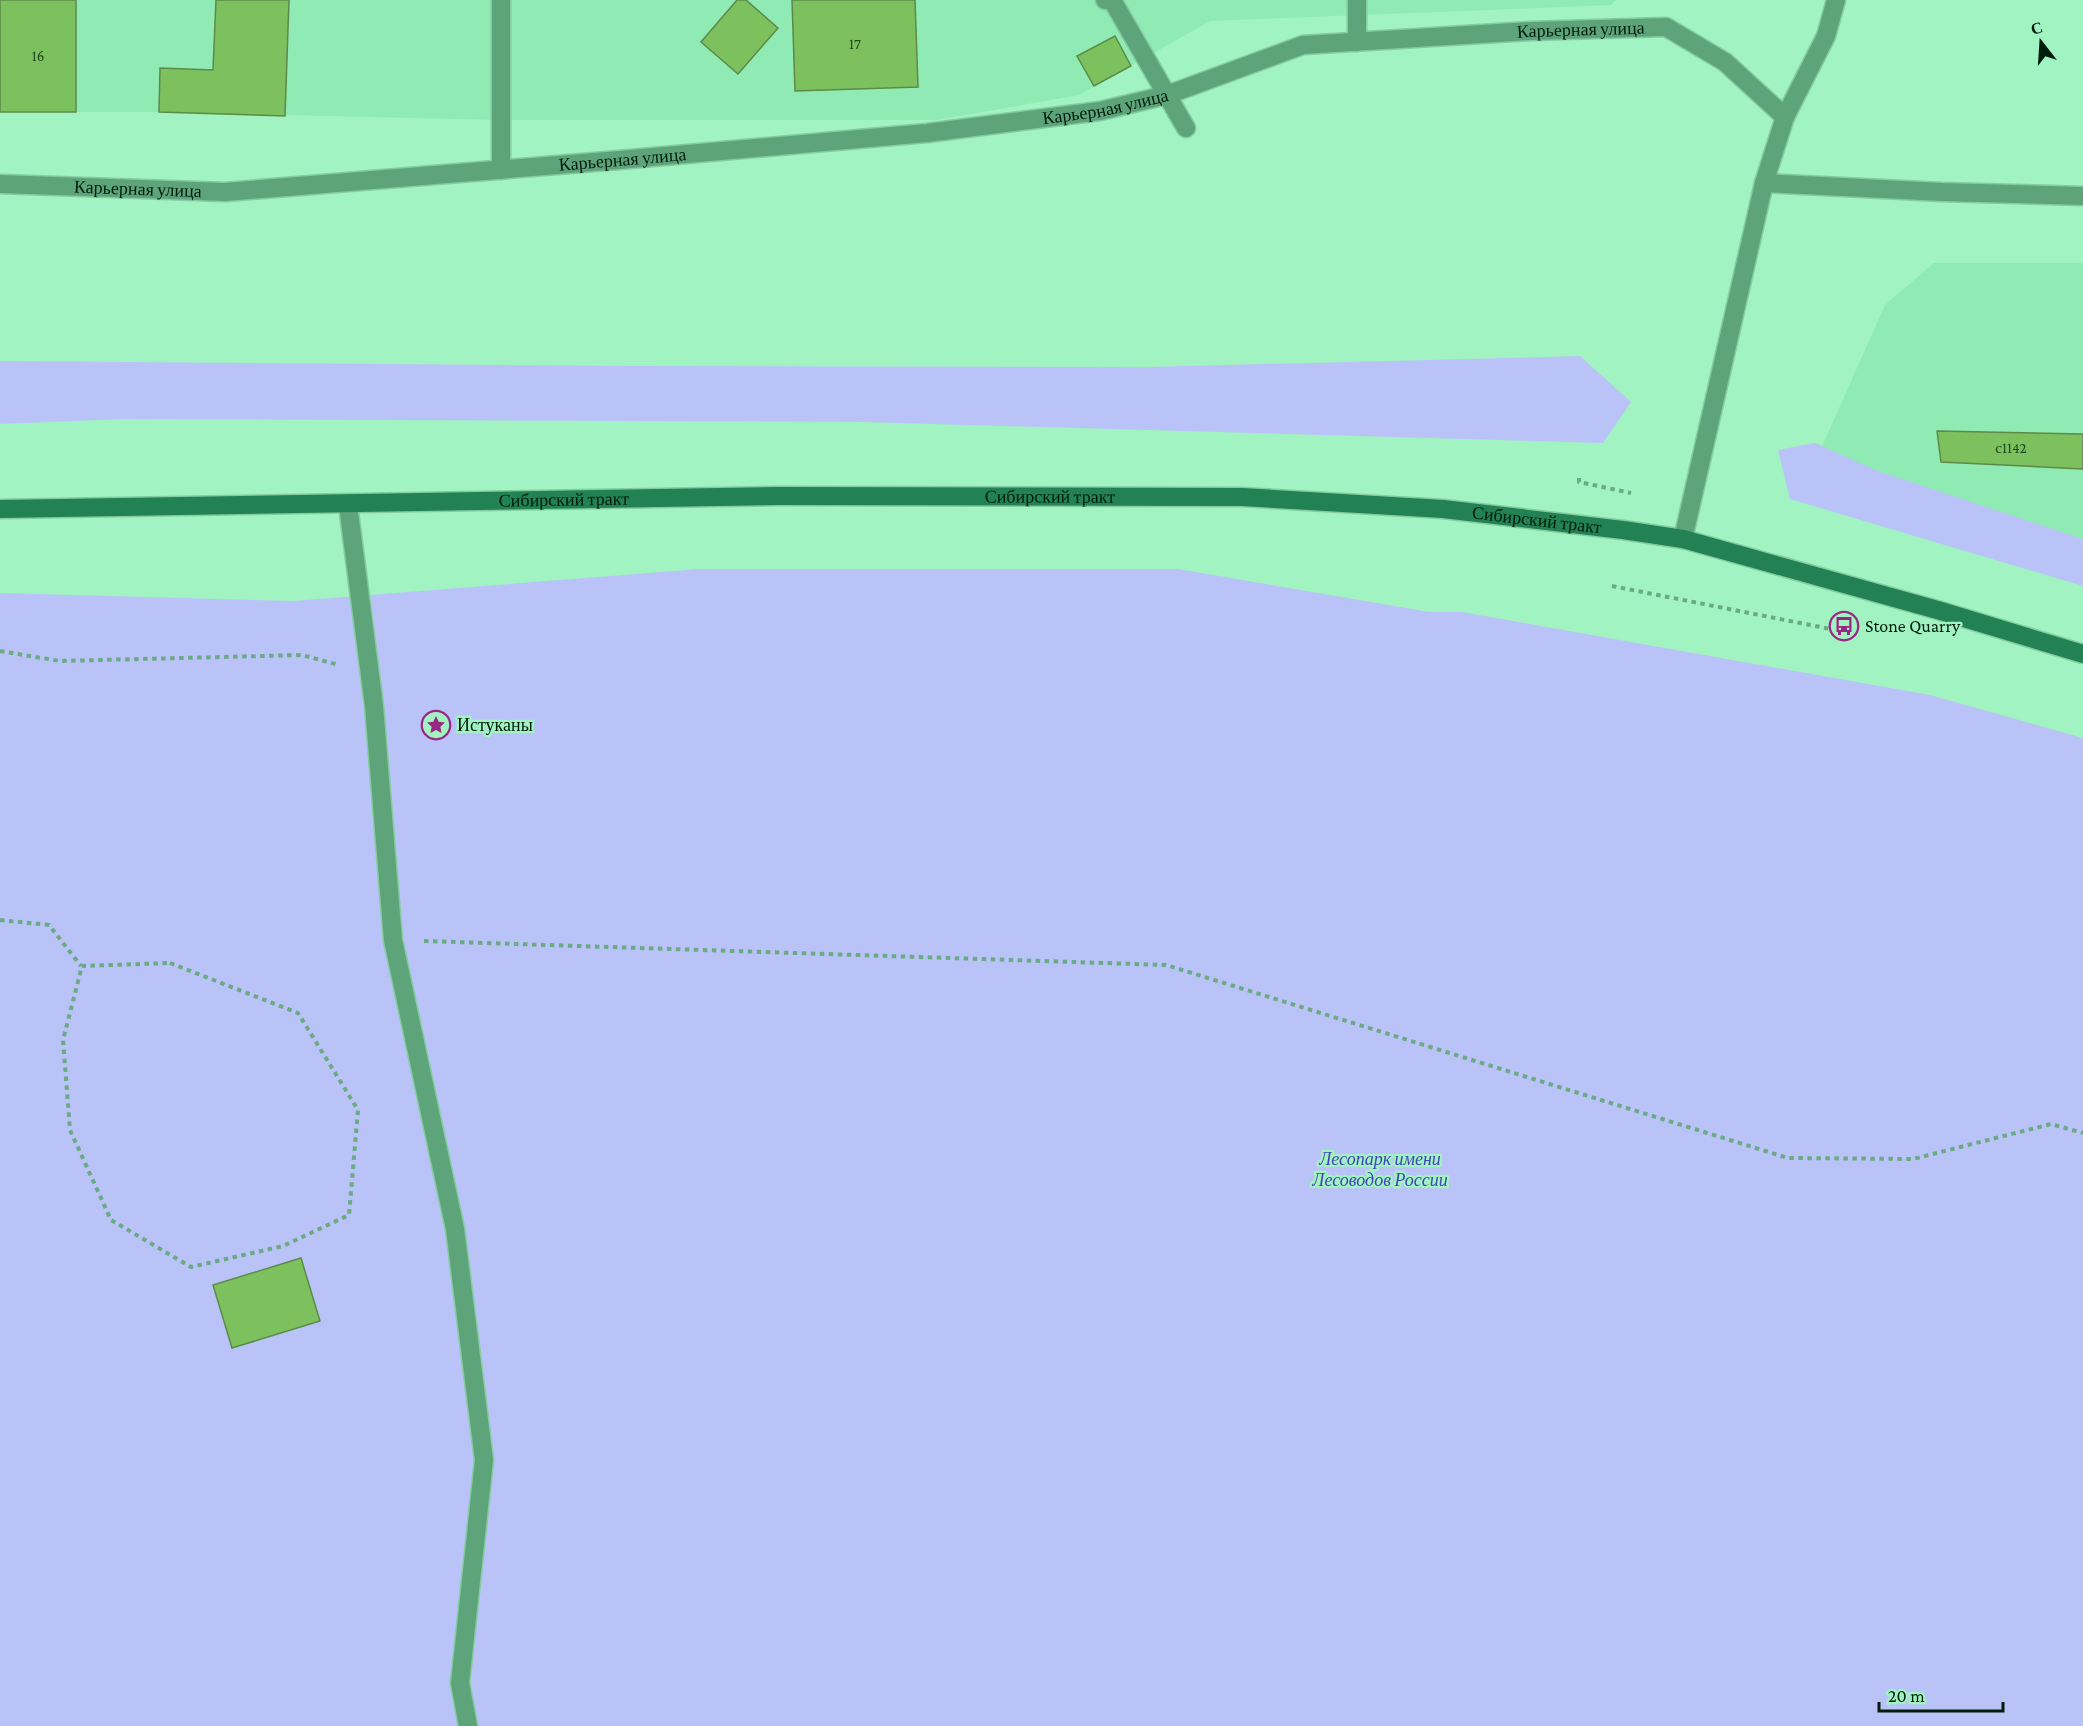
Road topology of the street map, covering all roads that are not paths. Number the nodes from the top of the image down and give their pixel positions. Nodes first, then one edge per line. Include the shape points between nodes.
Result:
1 (501, 0) edge
2 (1106, 0) edge
3 (1357, 0) edge
4 (1836, 0) edge
5 (1357, 42) junction
6 (1167, 95) junction
7 (1785, 117) junction
8 (1186, 128) dead end
9 (501, 170) junction
10 (1764, 183) junction
11 (0, 184) edge
12 (2083, 196) edge
13 (348, 505) junction
14 (0, 509) edge
15 (1683, 539) junction
16 (2083, 654) edge
17 (468, 1726) edge

1 - 9 street
2 - 6 street via 1112,0
3 - 5 street
4 - 7 street via 1826,36
5 - 6 street, Карьерная улица via 1303,45
5 - 7 street, Карьерная улица via 1666,27 1725,62
6 - 8 street
6 - 9 street, Карьерная улица via 1100,111 927,133
7 - 10 street
9 - 11 street, Карьерная улица via 225,192
10 - 12 street
10 - 15 street
13 - 14 main road, Сибирский тракт
13 - 15 main road, Сибирский тракт via 780,496 1242,497 1443,509
13 - 17 street via 374,706 393,940 455,1229 484,1460 460,1683
15 - 16 main road, Сибирский тракт

